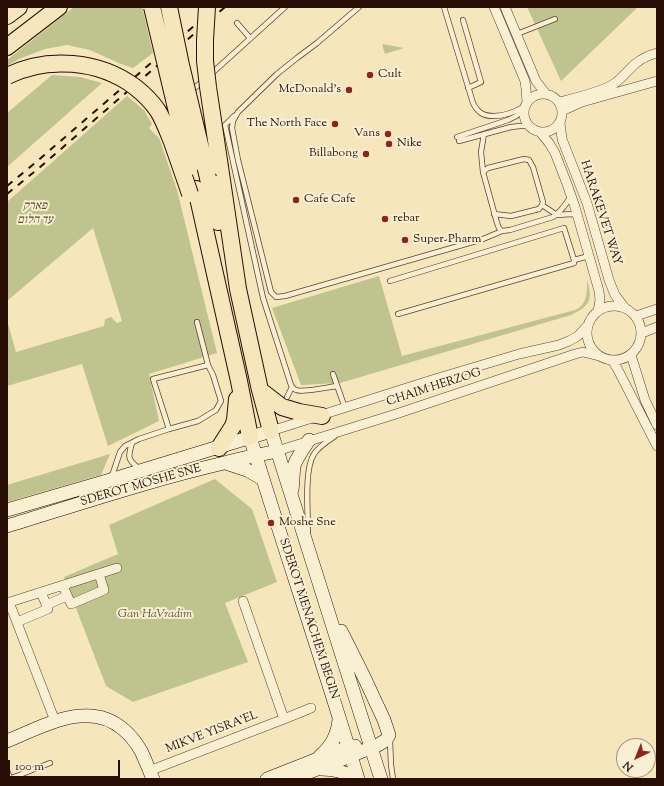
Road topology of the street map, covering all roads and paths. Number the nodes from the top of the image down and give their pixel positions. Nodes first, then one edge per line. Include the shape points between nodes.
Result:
1 (19, 7) edge
2 (59, 7) edge
3 (152, 7) edge
4 (169, 7) edge
5 (208, 7) edge
6 (285, 7) edge
7 (358, 7) edge
8 (444, 7) edge
9 (494, 7) edge
10 (505, 7) edge
11 (7, 16) edge
12 (555, 19) dead end
13 (463, 20) dead end
14 (236, 23) dead end
15 (517, 34) junction
16 (250, 38) junction
17 (7, 46) edge
18 (657, 53) edge
19 (7, 76) edge
20 (657, 81) edge
21 (165, 85) dead end
22 (468, 88) junction
23 (546, 94) junction
24 (185, 97) dead end
25 (525, 106) junction
26 (561, 106) junction
27 (173, 107) dead end
28 (238, 112) junction
29 (560, 123) junction
30 (528, 126) junction
31 (540, 132) junction
32 (484, 134) junction
33 (483, 172) junction
34 (214, 173) junction
35 (193, 191) junction
36 (571, 196) junction
37 (542, 205) junction
38 (494, 214) junction
39 (557, 215) junction
40 (577, 216) junction
41 (502, 231) junction
42 (589, 256) junction
43 (574, 260) junction
44 (390, 281) dead end
45 (625, 308) junction
46 (657, 309) edge
47 (598, 311) junction
48 (398, 314) dead end
49 (636, 316) junction
50 (198, 322) dead end
51 (587, 326) junction
52 (657, 327) edge
53 (642, 333) junction
54 (631, 355) junction
55 (599, 356) junction
56 (612, 360) junction
57 (208, 365) junction
58 (333, 374) dead end
59 (239, 381) junction
60 (338, 386) junction
61 (292, 387) junction
62 (260, 390) junction
63 (287, 397) dead end
64 (345, 408) junction
65 (322, 416) junction
66 (657, 425) edge
67 (169, 429) junction
68 (342, 430) junction
69 (271, 431) junction
70 (250, 437) junction
71 (309, 440) junction
72 (132, 443) junction
73 (657, 446) edge
74 (277, 451) junction
75 (221, 455) junction
76 (256, 456) junction
77 (142, 470) junction
78 (263, 479) junction
79 (107, 481) junction
80 (292, 497) junction
81 (7, 510) edge
82 (7, 526) edge
83 (308, 547) junction
84 (117, 568) dead end
85 (99, 574) junction
86 (63, 586) junction
87 (41, 592) junction
88 (67, 596) junction
89 (243, 601) dead end
90 (325, 601) junction
91 (8, 603) edge
92 (46, 605) junction
93 (17, 622) junction
94 (310, 708) dead end
95 (338, 714) junction
96 (284, 719) junction
97 (55, 721) junction
98 (389, 735) junction
99 (7, 741) edge
100 (371, 747) junction
101 (349, 751) junction
102 (50, 763) dead end
103 (316, 764) junction
104 (7, 770) edge
105 (151, 775) edge
106 (10, 779) edge
107 (267, 779) edge
108 (292, 779) edge
109 (354, 779) edge
110 (358, 779) edge
111 (381, 779) edge
112 (393, 779) edge

1 - 11 highway
2 - 17 highway
3 - 35 highway, bridge
4 - 34 highway, bridge via 181,65
5 - 34 highway, bridge via 205,61
6 - 16 lane
7 - 28 lane via 277,74
8 - 22 lane
9 - 25 street via 525,81
10 - 15 street
12 - 15 lane
13 - 22 lane via 481,82
14 - 16 lane
15 - 23 street via 536,81
16 - 24 lane
18 - 26 street via 636,64 612,85
19 - 35 highway, bridge via 37,66 60,63 100,68 129,83 148,98 158,112
20 - 26 street
21 - 27 lane via 180,102
22 - 25 lane via 478,110 488,116 502,116
23 - 25 street via 535,95
23 - 26 street via 556,98
25 - 30 street via 524,118
25 - 32 lane via 508,120 458,139
26 - 29 street
28 - 41 lane via 232,128 238,160 268,284 276,297 476,241
28 - 61 lane via 224,125 263,298
29 - 31 street via 551,131
29 - 45 street, HARAKEVET WAY via 562,138 587,203 609,280 615,295
30 - 31 street
30 - 32 lane via 511,127
31 - 36 street, HARAKEVET WAY via 555,153
32 - 33 lane via 481,152
33 - 37 lane via 488,168 524,158 529,160
33 - 38 lane
34 - 62 highway via 216,215 238,288
35 - 59 highway
36 - 39 lane
36 - 40 street, HARAKEVET WAY
37 - 38 lane via 539,209 511,216
37 - 39 lane
38 - 41 lane via 496,223
39 - 40 lane
39 - 41 lane
40 - 42 street, HARAKEVET WAY
42 - 43 lane
42 - 47 street, HARAKEVET WAY via 599,291
43 - 44 lane via 564,228
43 - 48 lane via 574,264
45 - 47 street via 607,306
45 - 49 street
46 - 49 street
47 - 51 street
49 - 53 street
50 - 57 lane
51 - 55 street via 588,343
51 - 64 street, CHAIM HERZOG via 578,336 559,345 519,354
52 - 53 street
53 - 54 street via 637,349
54 - 56 street
54 - 66 street via 645,400
55 - 56 street
55 - 68 street, CHAIM HERZOG via 583,352 575,354
56 - 73 street
57 - 67 lane via 221,401 216,410 198,422
57 - 67 lane via 153,379
58 - 60 lane
59 - 70 highway
59 - 75 highway via 235,420
60 - 61 lane via 303,390
60 - 64 lane
61 - 63 lane
62 - 65 highway via 282,407
62 - 69 highway
64 - 65 street, CHAIM HERZOG
65 - 69 street, CHAIM HERZOG
67 - 72 lane
68 - 71 street, CHAIM HERZOG
68 - 83 lane via 314,454 309,467
69 - 70 main road, SDEROT MOSHE SNE
69 - 74 main road, SDEROT MENACHEM BEGIN
70 - 75 main road, SDEROT MOSHE SNE
70 - 76 main road, SDEROT MENACHEM BEGIN
71 - 74 street, CHAIM HERZOG
71 - 80 main road via 294,468
72 - 77 lane via 129,458
72 - 79 lane via 120,452 113,473
74 - 76 main road, SDEROT MOSHE SNE
74 - 80 main road, SDEROT MENACHEM BEGIN
75 - 76 main road, SDEROT MOSHE SNE
75 - 77 main road, SDEROT MOSHE SNE
75 - 78 main road
75 - 82 main road, SDEROT MOSHE SNE via 118,492
76 - 78 main road, SDEROT MENACHEM BEGIN
77 - 79 main road, SDEROT MOSHE SNE
78 - 95 main road, SDEROT MENACHEM BEGIN
79 - 81 main road, SDEROT MOSHE SNE
80 - 83 main road, SDEROT MENACHEM BEGIN
83 - 90 main road, SDEROT MENACHEM BEGIN
84 - 85 street
85 - 86 street
85 - 88 street via 104,590 70,604
86 - 87 street
86 - 88 street
87 - 91 street
87 - 92 street
88 - 92 street
89 - 96 street
90 - 98 main road via 364,677
90 - 100 main road, SDEROT MENACHEM BEGIN
91 - 93 street
92 - 93 street via 48,609
93 - 97 street
94 - 96 street, MIKVE YISRA'EL
95 - 101 main road, SDEROT MENACHEM BEGIN
95 - 103 main road via 334,742
96 - 105 street, MIKVE YISRA'EL
97 - 99 main road
97 - 105 main road via 84,716 107,719 135,741
98 - 100 main road via 382,743
98 - 112 lane
100 - 101 main road via 363,746
100 - 111 main road, SDEROT MENACHEM BEGIN
101 - 103 main road
101 - 110 main road, SDEROT MENACHEM BEGIN
102 - 106 lane
103 - 107 main road
103 - 108 main road
103 - 109 main road via 343,772
104 - 106 lane

